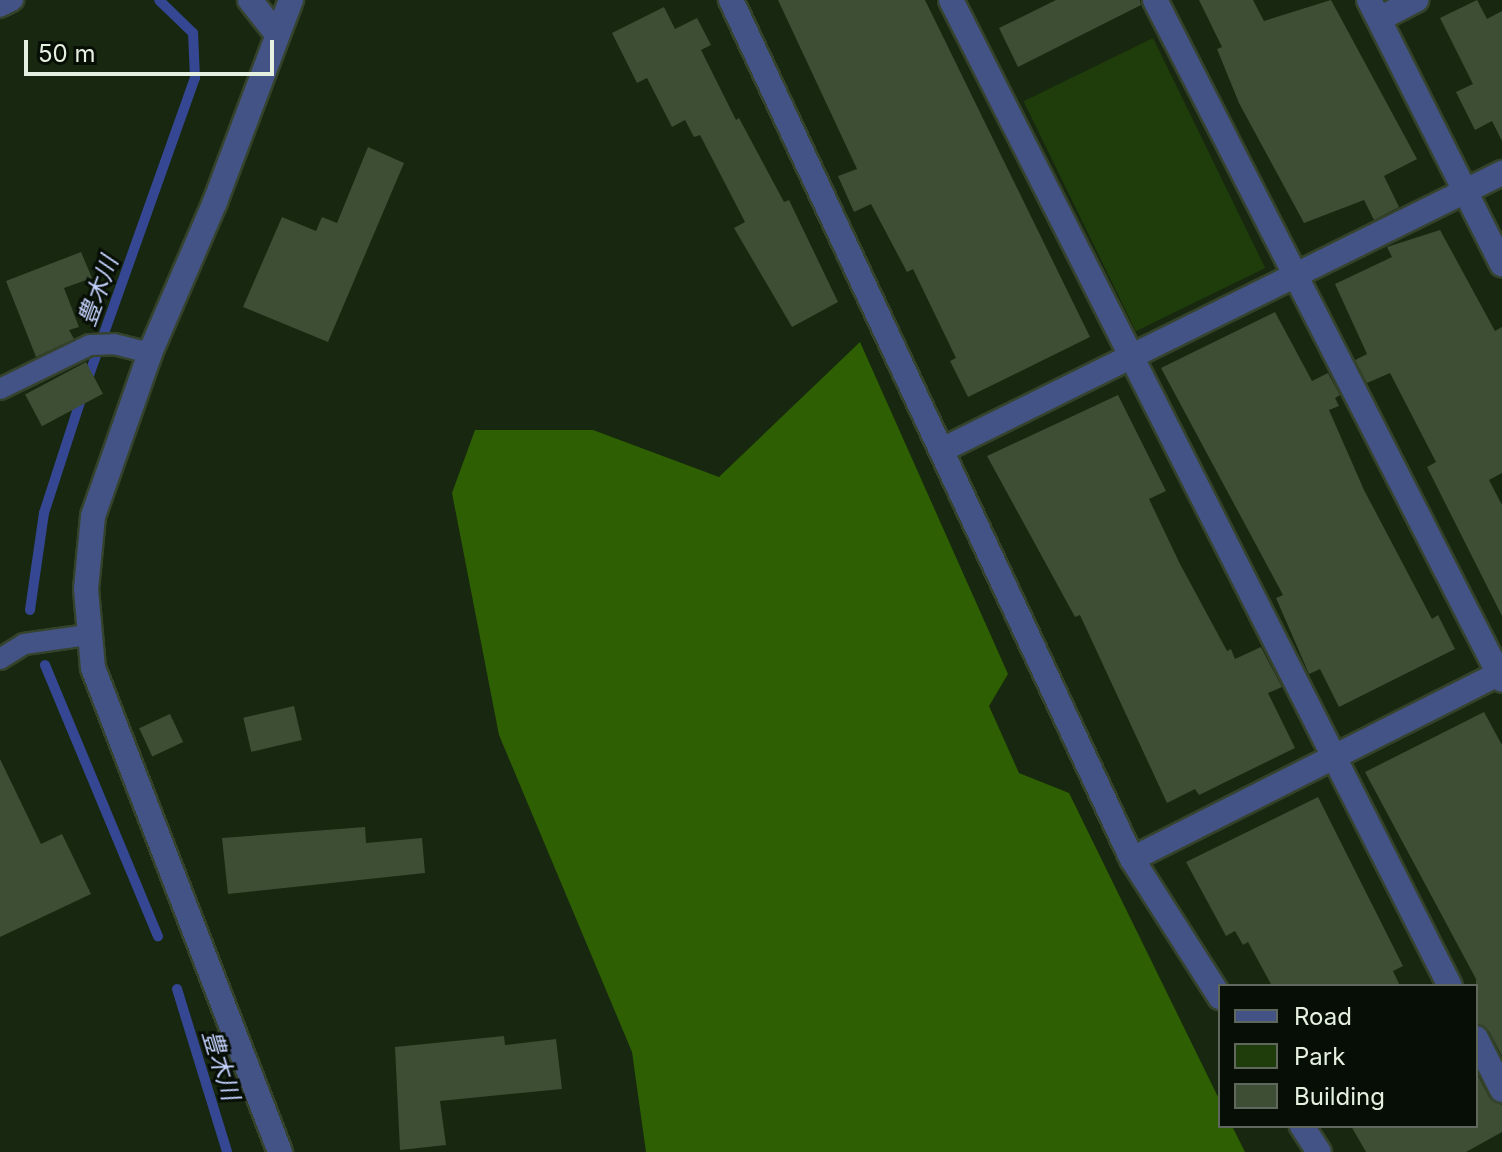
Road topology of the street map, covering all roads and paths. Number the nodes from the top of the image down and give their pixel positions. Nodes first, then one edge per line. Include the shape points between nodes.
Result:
1 (13, 0) edge
2 (250, 0) edge
3 (291, 0) edge
4 (731, 0) edge
5 (951, 0) edge
6 (1155, 0) edge
7 (1416, 0) edge
8 (0, 7) edge
9 (1374, 10) edge
10 (276, 33) junction
11 (1502, 173) edge
12 (1467, 192) junction
13 (1502, 264) edge
14 (1295, 275) junction
15 (150, 353) junction
16 (1130, 355) junction
17 (0, 389) edge
18 (944, 449) junction
19 (87, 635) junction
20 (0, 659) edge
21 (1501, 675) edge
22 (1335, 757) junction
23 (1132, 859) junction
24 (1449, 984) edge
25 (1218, 994) edge
26 (1478, 1042) edge
27 (1502, 1090) edge
28 (1303, 1128) edge
29 (280, 1152) edge
30 (1319, 1152) edge

1 - 8 lane
2 - 10 street
3 - 10 street
4 - 18 street
5 - 16 street
6 - 14 street
7 - 9 street
9 - 12 street
10 - 15 street via 215,202
11 - 12 street
12 - 13 street
12 - 14 street
14 - 16 street
14 - 21 street
15 - 17 lane via 114,344 90,345
15 - 19 street via 93,516
16 - 18 street
16 - 22 street
18 - 23 street
19 - 20 lane via 24,644
19 - 29 street via 93,668
21 - 22 street
22 - 23 street
22 - 24 street
23 - 25 street
26 - 27 street
28 - 30 street

